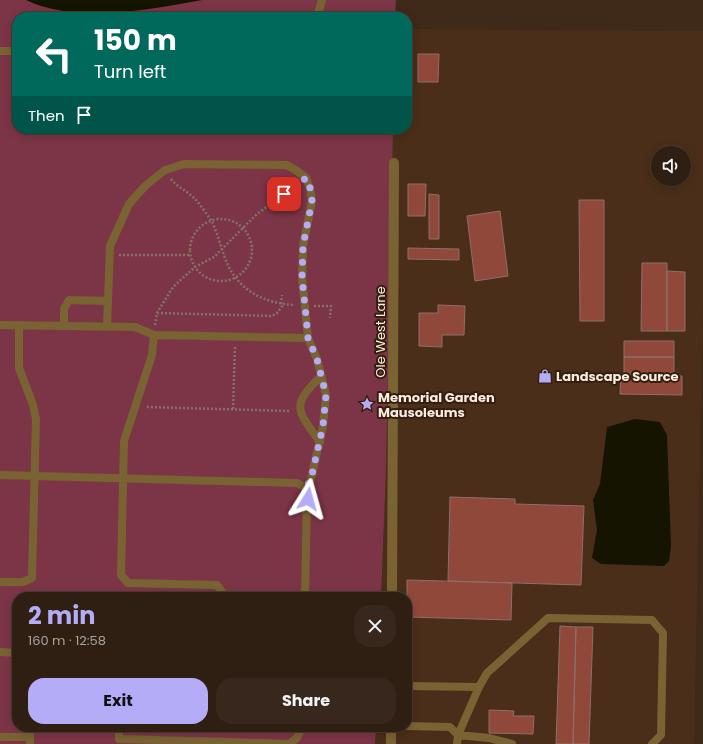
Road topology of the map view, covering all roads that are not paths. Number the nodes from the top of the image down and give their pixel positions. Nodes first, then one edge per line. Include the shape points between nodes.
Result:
1 (322, 0) edge
2 (318, 12) edge
3 (0, 51) edge
4 (12, 51) edge
5 (394, 163) dead end
6 (108, 301) junction
7 (0, 325) edge
8 (20, 325) junction
9 (64, 326) junction
10 (107, 327) junction
11 (154, 335) junction
12 (308, 338) junction
13 (321, 376) junction
14 (320, 442) junction
15 (0, 475) edge
16 (35, 475) junction
17 (123, 478) junction
18 (306, 488) junction
19 (0, 582) edge
20 (222, 592) edge
21 (305, 592) edge
22 (392, 592) edge
23 (0, 652) edge
24 (12, 652) edge
25 (412, 686) edge
26 (479, 687) junction
27 (412, 726) edge
28 (300, 732) edge
29 (391, 732) edge
30 (458, 735) junction
31 (0, 737) edge
32 (30, 741) edge
33 (119, 742) edge
34 (229, 743) edge
35 (391, 744) edge
36 (457, 744) edge
37 (512, 744) edge
38 (652, 744) edge

1 - 2 lane
3 - 4 lane
5 - 22 street, Ole West Lane
6 - 9 lane via 70,300 64,308
6 - 10 lane
6 - 12 lane via 110,246 118,225 129,204 145,186 165,170 184,164 287,165 306,178 312,201 303,246 302,278
7 - 8 lane
8 - 9 lane
8 - 16 lane via 19,368 36,419
9 - 10 lane
10 - 11 lane via 135,327
11 - 12 lane
11 - 17 lane via 152,355 124,441
12 - 13 lane
13 - 14 lane via 326,395
13 - 14 lane via 306,391 300,402 303,418
14 - 18 lane via 311,479
15 - 16 lane
16 - 17 lane
16 - 19 lane via 32,578 23,582
17 - 18 lane via 297,483
17 - 20 lane via 120,575 128,583 217,585
18 - 21 lane via 308,499
23 - 24 lane
25 - 26 lane
26 - 30 lane
26 - 38 lane via 487,673 548,618 652,620 663,633 661,735
27 - 30 lane via 450,727
28 - 34 lane via 289,744
29 - 35 street
30 - 36 lane
30 - 37 lane
31 - 32 lane
33 - 34 lane

